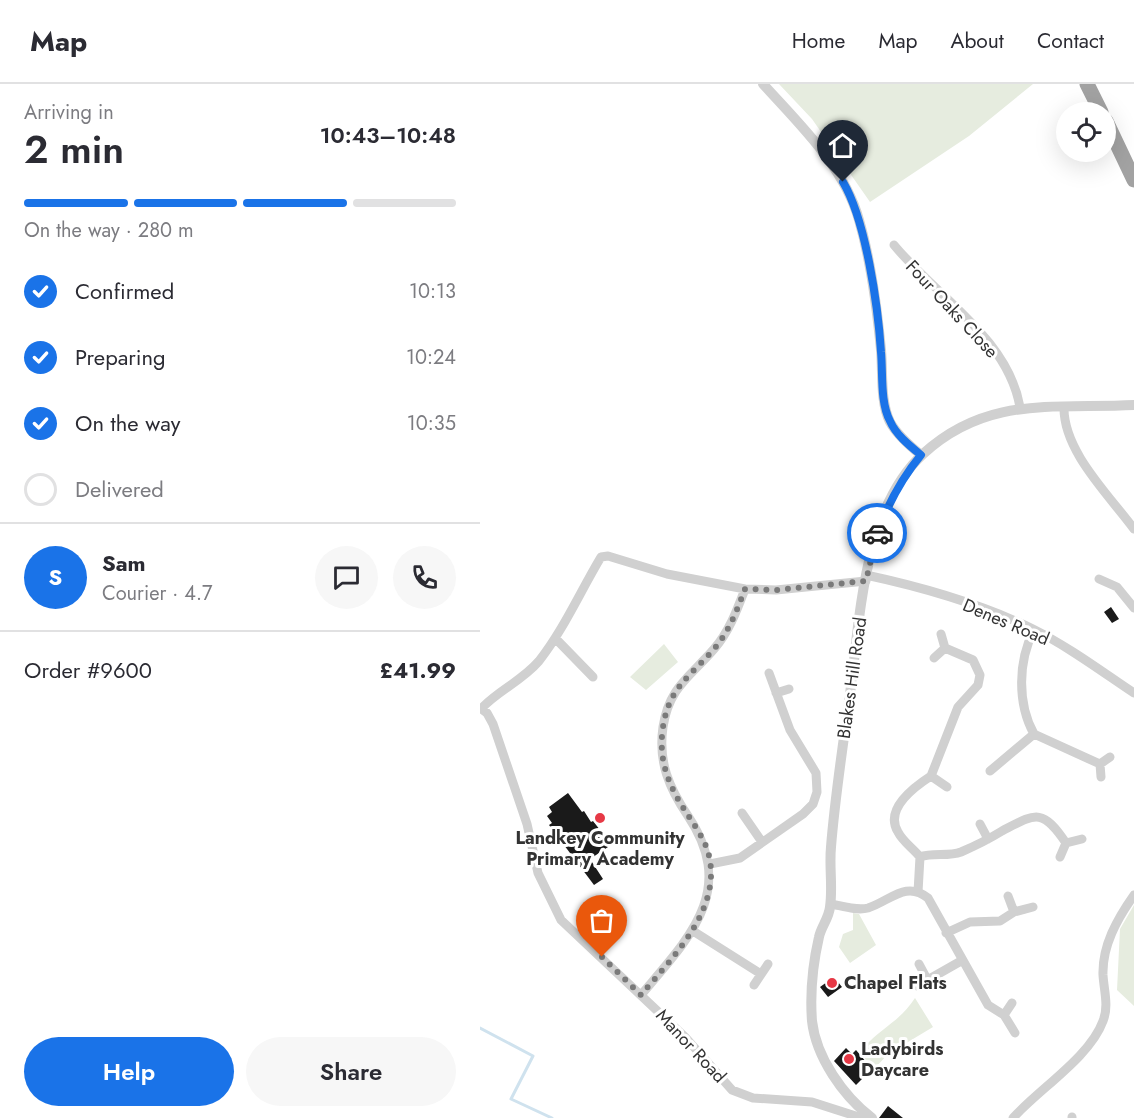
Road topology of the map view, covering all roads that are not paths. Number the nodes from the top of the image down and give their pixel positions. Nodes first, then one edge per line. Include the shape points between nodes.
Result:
1 (763, 84) edge
2 (1087, 84) edge
3 (1096, 102) edge
4 (1116, 143) edge
5 (1134, 180) edge
6 (894, 245) dead end
7 (1134, 405) edge
8 (1020, 407) junction
9 (1064, 407) junction
10 (921, 455) junction
11 (1134, 529) edge
12 (866, 578) junction
13 (1099, 579) dead end
14 (745, 589) junction
15 (1134, 608) edge
16 (1034, 630) junction
17 (941, 634) dead end
18 (555, 638) junction
19 (945, 648) junction
20 (934, 658) dead end
21 (769, 673) dead end
22 (592, 677) dead end
23 (789, 689) dead end
24 (776, 693) junction
25 (1134, 693) edge
26 (481, 709) edge
27 (1034, 734) junction
28 (1110, 757) dead end
29 (1100, 764) junction
30 (1004, 775) dead end
31 (931, 776) junction
32 (1101, 777) dead end
33 (947, 787) dead end
34 (742, 813) dead end
35 (980, 824) dead end
36 (988, 838) junction
37 (1082, 839) dead end
38 (762, 842) junction
39 (1066, 843) junction
40 (920, 857) junction
41 (1060, 857) dead end
42 (710, 864) junction
43 (918, 892) junction
44 (1008, 896) dead end
45 (1134, 896) edge
46 (831, 904) junction
47 (1033, 907) dead end
48 (1014, 912) junction
49 (693, 931) junction
50 (946, 933) junction
51 (961, 961) junction
52 (768, 963) dead end
53 (919, 964) dead end
54 (761, 974) junction
55 (927, 980) junction
56 (754, 985) dead end
57 (917, 986) dead end
58 (641, 995) junction
59 (1012, 1003) dead end
60 (1004, 1015) junction
61 (1015, 1033) dead end
62 (867, 1117) edge
63 (1013, 1118) edge

1 - 10 street via 836,170 849,194 867,258 886,410 898,432
2 - 3 highway
4 - 5 highway
6 - 8 street, Four Oaks Close via 957,308 1002,361
7 - 9 street, Blakes Hill Road
8 - 9 street, Blakes Hill Road
8 - 10 street, Blakes Hill Road via 966,424
9 - 11 street via 1064,420 1078,455
10 - 12 street, Blakes Hill Road via 906,473 883,517
12 - 14 street, Denes Road via 776,590
12 - 16 street, Denes Road via 923,589
12 - 46 street, Blakes Hill Road via 831,843
13 - 15 street via 1117,587
14 - 18 street, Denes Road via 601,557
14 - 42 street via 723,638 680,682 659,724 666,778 700,834
16 - 25 street, Denes Road via 1089,661
16 - 27 street via 1025,646 1022,684 1023,707
17 - 19 street
18 - 22 street
18 - 26 street via 524,676
19 - 20 street
19 - 31 street via 973,660 980,675 978,685 958,707
21 - 24 street
23 - 24 street
24 - 38 street via 790,730 816,773 817,792 809,808
26 - 58 street, Manor Road via 493,724 527,824 538,873 561,920
27 - 29 street
27 - 30 street via 994,768
28 - 29 street
29 - 32 street
31 - 33 street
31 - 40 street via 909,793 893,820 899,834
34 - 38 street
35 - 36 street
36 - 39 street via 1025,817 1051,824
36 - 40 street via 957,853
37 - 39 street
38 - 42 street via 740,858
39 - 41 street
40 - 43 street
42 - 49 street via 705,902
43 - 46 street via 903,890 861,909
43 - 50 street via 928,898
44 - 48 street
45 - 63 street via 1112,932 1106,951 1106,1007 1099,1031
46 - 62 street, Blakes Hill Road via 819,939 812,1021 826,1064
47 - 48 street
48 - 50 street via 1000,921 970,922
49 - 54 street
49 - 58 street
50 - 51 street
51 - 55 street
51 - 60 street via 988,1005
52 - 54 street
53 - 55 street
54 - 56 street
55 - 57 street
58 - 62 street, Manor Road via 732,1090 753,1098 812,1102
59 - 60 street
60 - 61 street

